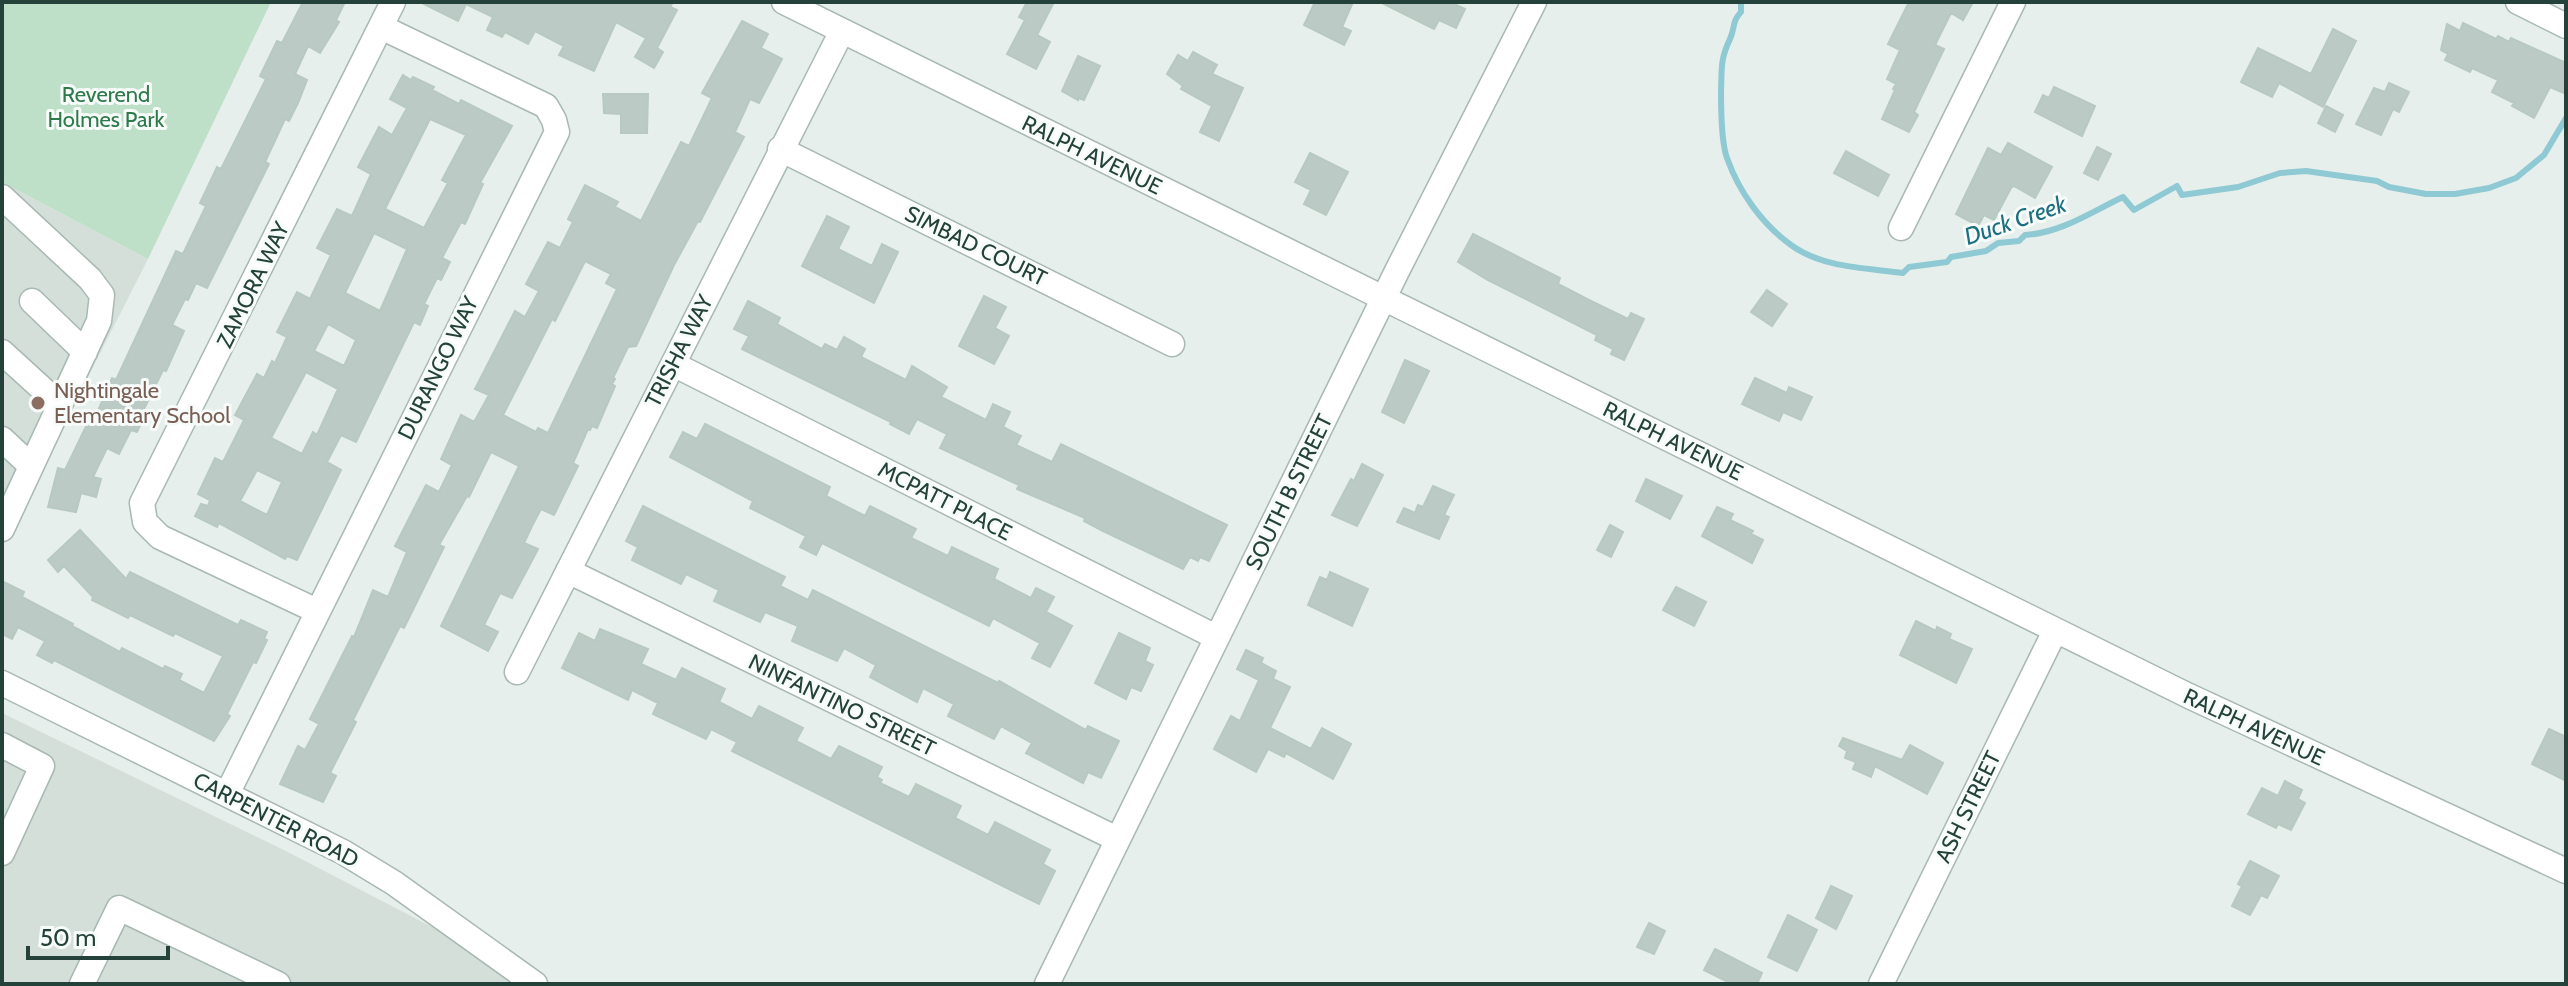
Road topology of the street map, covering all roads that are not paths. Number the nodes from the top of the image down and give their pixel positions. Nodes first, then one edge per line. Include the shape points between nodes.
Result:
1 (393, 2) edge
2 (784, 2) edge
3 (1534, 2) edge
4 (2013, 2) edge
5 (2518, 2) edge
6 (2566, 26) edge
7 (381, 27) junction
8 (842, 31) junction
9 (780, 149) junction
10 (2, 197) edge
11 (1901, 228) dead end
12 (1385, 298) junction
13 (32, 301) dead end
14 (1172, 344) dead end
15 (2, 352) edge
16 (85, 352) junction
17 (673, 364) junction
18 (60, 405) junction
19 (2, 439) edge
20 (31, 466) junction
21 (2, 529) edge
22 (568, 571) junction
23 (317, 611) junction
24 (2055, 631) junction
25 (1216, 637) junction
26 (517, 672) dead end
27 (2, 683) edge
28 (2, 745) edge
29 (227, 794) junction
30 (1117, 839) junction
31 (2, 853) edge
32 (2566, 871) edge
33 (82, 984) edge
34 (278, 984) edge
35 (535, 984) edge
36 (1047, 984) edge
37 (1881, 984) edge

1 - 7 street, ZAMORA WAY
2 - 8 street, RALPH AVENUE
3 - 12 street, SOUTH B STREET
4 - 11 street
5 - 6 street
7 - 23 street, ZAMORA WAY via 142,503 145,522 160,537
7 - 23 street, DURANGO WAY via 546,106 557,132
8 - 9 street, TRISHA WAY
8 - 12 street, RALPH AVENUE
9 - 14 street, SIMBAD COURT
9 - 17 street, TRISHA WAY
10 - 16 street via 102,295 99,321
12 - 24 street, RALPH AVENUE
12 - 25 street, SOUTH B STREET
13 - 16 street
15 - 18 street
16 - 18 street
17 - 22 street, TRISHA WAY
17 - 25 street, MCPATT PLACE
18 - 20 street
19 - 20 street
20 - 21 street
22 - 26 street, TRISHA WAY
22 - 30 street, NINFANTINO STREET
23 - 29 street, DURANGO WAY
24 - 32 street, RALPH AVENUE
24 - 37 street, ASH STREET
25 - 30 street, SOUTH B STREET
27 - 29 street, CARPENTER ROAD
28 - 31 street via 42,766
29 - 35 street, CARPENTER ROAD via 394,883
30 - 36 street, SOUTH B STREET
33 - 34 street via 119,908

